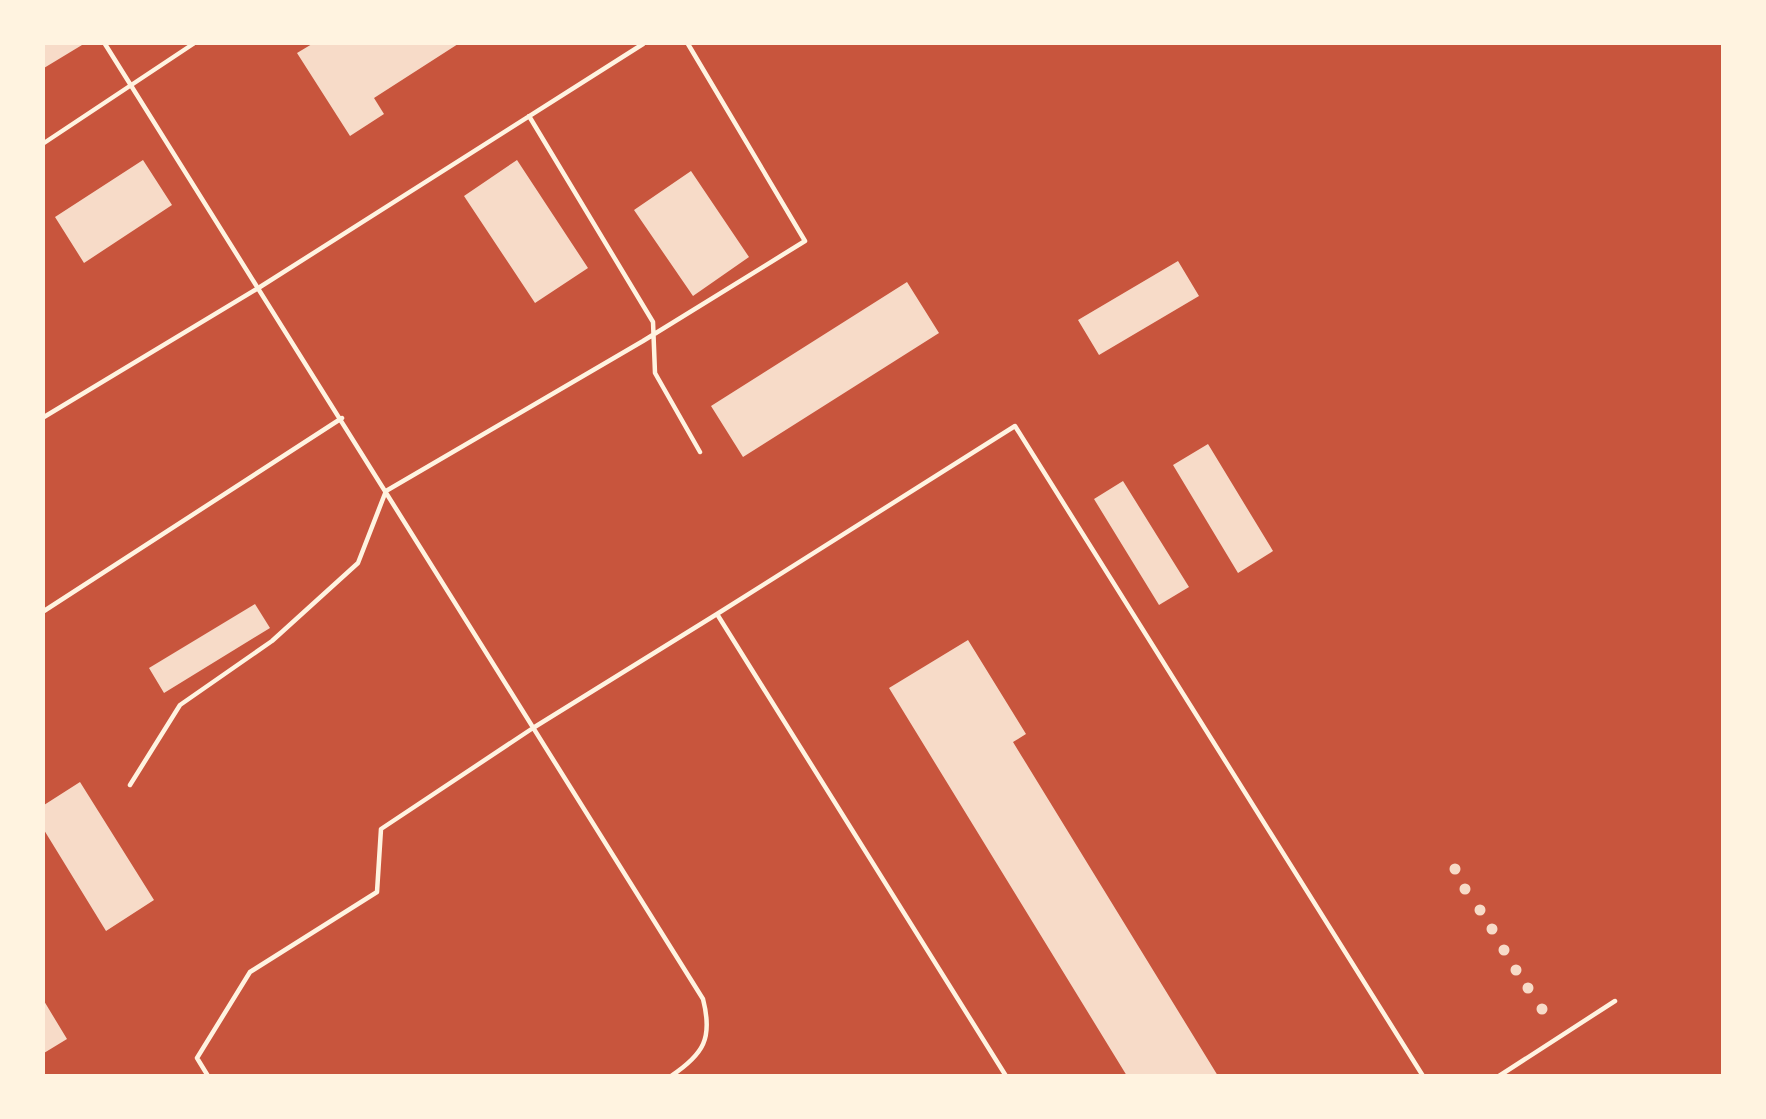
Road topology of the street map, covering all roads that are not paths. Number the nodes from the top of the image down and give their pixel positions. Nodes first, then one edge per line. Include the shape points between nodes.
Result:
1 (105, 44) edge
2 (193, 44) edge
3 (643, 44) edge
4 (688, 44) edge
5 (130, 86) junction
6 (529, 116) junction
7 (44, 143) edge
8 (260, 287) junction
9 (653, 335) junction
10 (44, 417) edge
11 (342, 418) junction
12 (700, 452) dead end
13 (386, 491) junction
14 (44, 611) edge
15 (717, 614) junction
16 (533, 728) junction
17 (130, 785) dead end
18 (1615, 1001) dead end
19 (208, 1076) edge
20 (670, 1076) edge
21 (1006, 1076) edge
22 (1423, 1076) edge
23 (1499, 1076) edge

1 - 5 lane
2 - 5 lane
3 - 6 lane
4 - 9 lane via 805,241
5 - 7 lane
5 - 8 lane
6 - 8 lane
6 - 9 lane via 653,322
8 - 10 lane
8 - 11 lane
9 - 12 lane via 655,373
9 - 13 lane
11 - 13 lane
11 - 14 lane
13 - 16 lane
13 - 17 lane via 358,563 272,641 180,705
15 - 16 lane
15 - 21 lane
15 - 22 lane via 1015,426
16 - 19 lane via 381,829 377,892 250,972 197,1058
16 - 20 lane via 703,999 709,1021 705,1043 690,1063
18 - 23 lane

